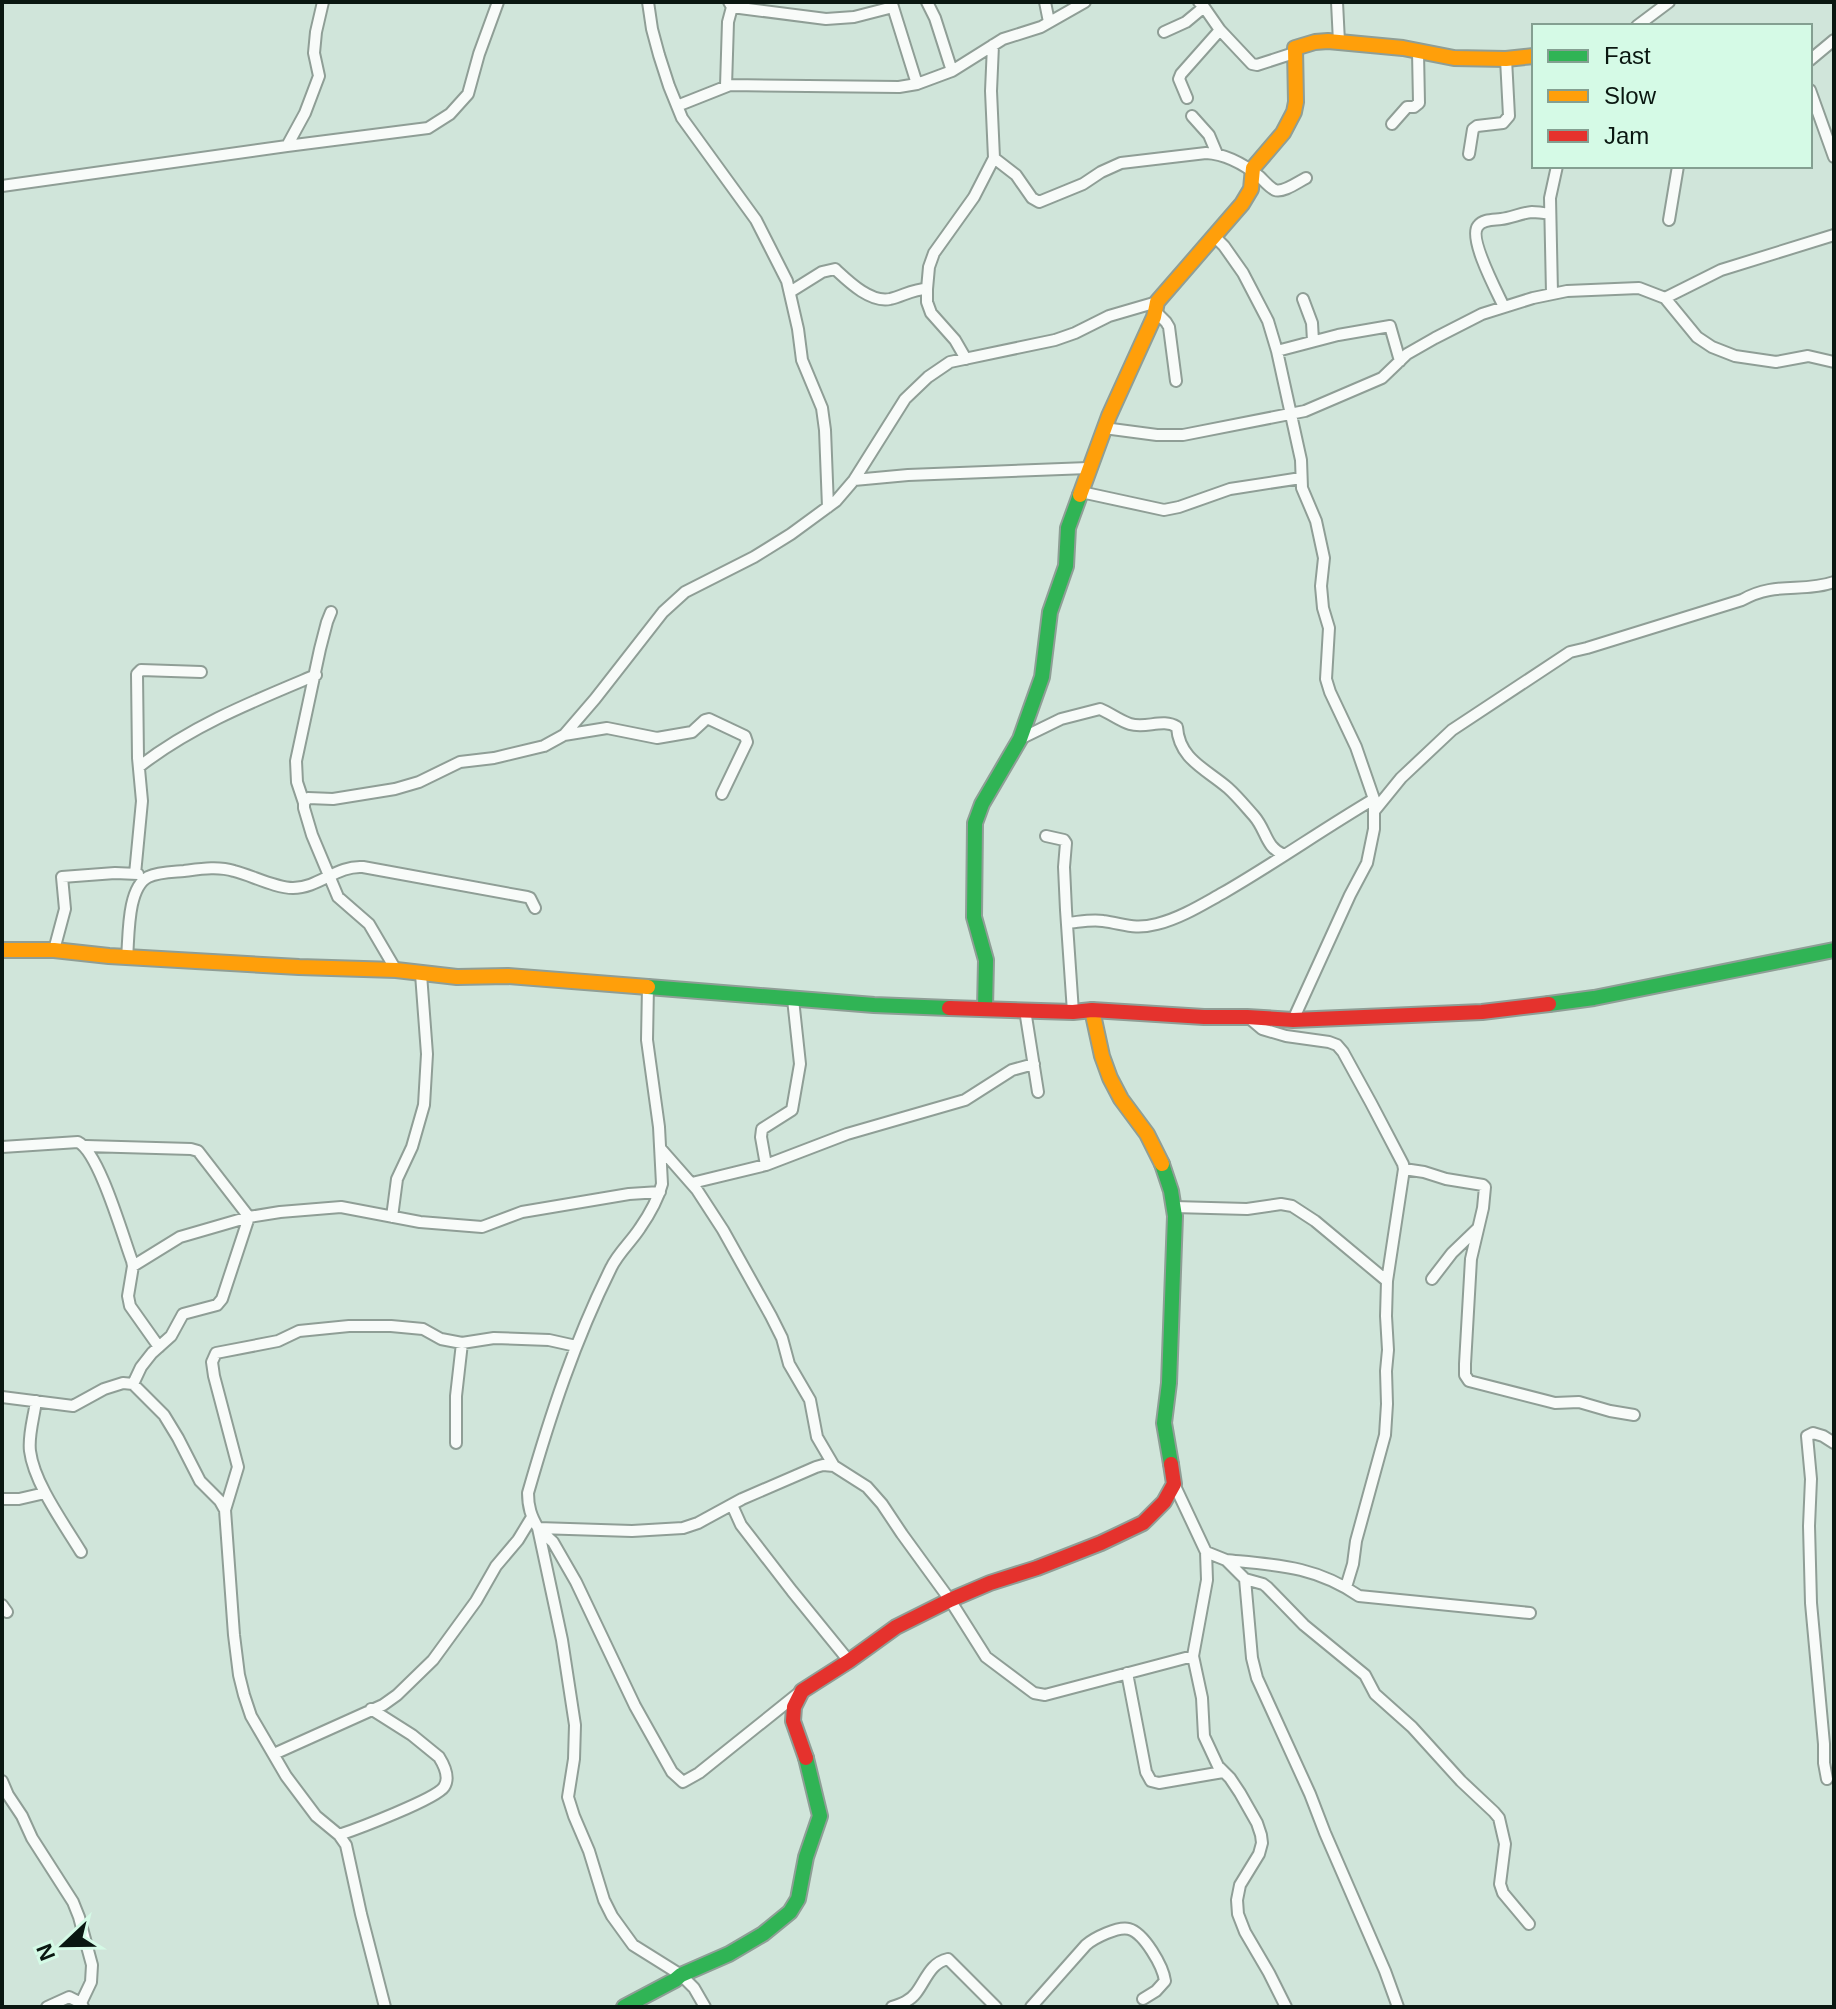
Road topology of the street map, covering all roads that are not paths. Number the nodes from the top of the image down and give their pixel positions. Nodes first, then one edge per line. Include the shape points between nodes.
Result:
1 (323, 2) edge
2 (498, 2) edge
3 (648, 2) edge
4 (927, 2) edge
5 (1045, 2) edge
6 (1085, 2) edge
7 (1337, 2) edge
8 (1669, 2) edge
9 (730, 4) edge
10 (892, 4) edge
11 (1201, 4) edge
12 (790, 8) edge
13 (1049, 22) junction
14 (1640, 24) edge
15 (1220, 30) junction
16 (1164, 32) dead end
17 (1834, 40) edge
18 (1339, 42) junction
19 (993, 45) junction
20 (1418, 52) junction
21 (1294, 53) junction
22 (1532, 56) edge
23 (1812, 58) edge
24 (1506, 59) junction
25 (952, 71) junction
26 (917, 84) junction
27 (726, 86) junction
28 (1812, 96) edge
29 (1187, 98) dead end
30 (677, 106) junction
31 (1192, 116) dead end
32 (1392, 124) dead end
33 (287, 146) junction
34 (1217, 154) junction
35 (1469, 154) dead end
36 (1834, 157) edge
37 (994, 158) junction
38 (1557, 168) edge
39 (1678, 168) edge
40 (1252, 171) junction
41 (1306, 178) dead end
42 (2, 186) edge
43 (1550, 214) junction
44 (1669, 220) dead end
45 (1834, 235) edge
46 (1214, 236) junction
47 (927, 289) junction
48 (790, 292) junction
49 (1552, 293) junction
50 (1665, 298) junction
51 (1303, 299) dead end
52 (1156, 307) junction
53 (1504, 307) junction
54 (1313, 341) junction
55 (1277, 351) junction
56 (966, 359) junction
57 (1400, 361) junction
58 (1834, 362) edge
59 (1176, 381) dead end
60 (1290, 414) junction
61 (1104, 428) junction
62 (1088, 468) junction
63 (1301, 478) junction
64 (854, 480) junction
65 (1081, 492) junction
66 (828, 507) junction
67 (1834, 582) edge
68 (331, 612) dead end
69 (201, 672) dead end
70 (316, 675) junction
71 (564, 735) junction
72 (1020, 739) junction
73 (140, 766) junction
74 (722, 794) dead end
75 (304, 803) junction
76 (1374, 804) junction
77 (1046, 836) dead end
78 (1284, 855) junction
79 (135, 874) junction
80 (150, 875) junction
81 (329, 875) junction
82 (535, 908) dead end
83 (1067, 923) junction
84 (2, 950) edge
85 (54, 950) junction
86 (1834, 950) edge
87 (127, 958) junction
88 (396, 970) junction
89 (421, 974) junction
90 (648, 986) junction
91 (793, 999) junction
92 (985, 1009) junction
93 (1025, 1010) junction
94 (1092, 1010) junction
95 (1073, 1012) junction
96 (1247, 1017) junction
97 (1293, 1020) junction
98 (1034, 1064) junction
99 (1038, 1092) dead end
100 (86, 1146) junction
101 (2, 1147) edge
102 (661, 1149) junction
103 (766, 1165) junction
104 (1404, 1169) junction
105 (692, 1183) junction
106 (660, 1192) junction
107 (1174, 1207) junction
108 (249, 1217) junction
109 (392, 1217) junction
110 (1478, 1228) junction
111 (133, 1266) junction
112 (1432, 1279) dead end
113 (1387, 1281) junction
114 (462, 1343) junction
115 (576, 1346) junction
116 (159, 1347) junction
117 (133, 1384) junction
118 (2, 1397) edge
119 (36, 1401) junction
120 (1634, 1415) dead end
121 (456, 1443) dead end
122 (1834, 1443) edge
123 (834, 1466) junction
124 (1174, 1484) junction
125 (45, 1493) junction
126 (2, 1499) edge
127 (732, 1505) junction
128 (225, 1510) junction
129 (532, 1517) junction
130 (538, 1528) junction
131 (81, 1552) dead end
132 (1206, 1552) junction
133 (1226, 1560) junction
134 (1245, 1579) junction
135 (1346, 1587) junction
136 (950, 1600) junction
137 (1530, 1613) dead end
138 (1193, 1656) junction
139 (849, 1661) junction
140 (1127, 1673) junction
141 (802, 1691) junction
142 (371, 1709) junction
143 (773, 1713) junction
144 (793, 1721) junction
145 (274, 1754) junction
146 (1223, 1772) junction
147 (1827, 1779) dead end
148 (2, 1781) edge
149 (339, 1835) junction
150 (1529, 1924) dead end
151 (681, 1975) junction
152 (1143, 1999) dead end
153 (82, 2005) edge
154 (47, 2007) edge
155 (385, 2007) edge
156 (624, 2007) edge
157 (705, 2007) edge
158 (892, 2007) edge
159 (996, 2007) edge
160 (1031, 2007) edge
161 (1286, 2007) edge
162 (1398, 2007) edge

1 - 33 street via 314,53 319,76
2 - 33 street via 468,94 450,114 428,128
3 - 30 street
4 - 25 street
5 - 13 street
6 - 13 street
7 - 18 street
8 - 14 street
9 - 12 street
9 - 27 street
10 - 12 street via 854,17 826,19
10 - 26 street
11 - 15 street
11 - 16 street via 1186,22
13 - 19 street
15 - 21 street via 1252,64
15 - 29 street via 1181,74
17 - 23 street
18 - 20 street
18 - 21 street via 1315,42 1296,47
19 - 25 street
19 - 37 street
20 - 24 street
20 - 32 street via 1419,103 1407,107
21 - 40 street via 1294,112
22 - 24 street
24 - 35 street via 1509,116 1503,123 1473,129
25 - 26 street
26 - 27 street
27 - 30 street
28 - 36 street
30 - 48 street via 756,220
31 - 34 street
33 - 42 street
34 - 37 street via 1121,163 1039,202
34 - 40 street
37 - 47 street via 934,253
38 - 43 street
39 - 44 street
40 - 41 street via 1275,190
40 - 46 street via 1250,194
43 - 49 street
43 - 53 street via 1531,212 1476,228 1482,260
45 - 50 street via 1721,270
46 - 52 street
46 - 55 street via 1255,295
47 - 48 street via 883,299 859,290 835,269
47 - 56 street via 931,313
48 - 66 street via 802,360 822,408
49 - 50 street via 1639,288
49 - 53 street
50 - 58 street via 1697,337 1735,356 1776,362 1806,355
51 - 54 street
52 - 56 street via 1109,316 1055,340
52 - 59 street via 1169,327
52 - 61 street
53 - 57 street via 1435,338
54 - 55 street
54 - 57 street via 1390,326
55 - 60 street
56 - 64 street via 950,362 905,399
57 - 60 street via 1371,384
60 - 61 street via 1183,435
60 - 63 street
61 - 62 street
62 - 64 street
62 - 65 street
63 - 65 street via 1230,489 1164,510
63 - 76 street via 1324,558 1326,679
64 - 66 street
65 - 72 street via 1050,612 1042,677
66 - 71 street via 754,557 676,599
67 - 76 street via 1758,591 1570,652 1452,730
68 - 70 street
69 - 73 street via 137,674
70 - 73 street via 222,714
70 - 75 street via 296,761
71 - 74 street via 607,728 657,738 692,732 709,719 745,736 747,742
71 - 75 street via 529,751 460,762 395,789 308,798
72 - 78 street via 1061,719 1100,709 1132,725 1174,724 1183,751 1230,790 1257,819 1274,850
72 - 92 street via 975,823 974,917 986,960
73 - 79 street
75 - 81 street
76 - 78 street
76 - 97 street via 1367,863
77 - 83 street via 1066,843
78 - 83 street via 1199,907 1157,924 1132,928 1101,920
79 - 80 street
79 - 85 street via 62,877 65,909
80 - 81 street via 226,869 293,888
80 - 87 street via 139,884 132,902
81 - 82 street via 363,867 527,897
81 - 88 street via 338,897 369,924
83 - 95 street
84 - 85 street
85 - 87 street
86 - 97 street via 1507,1010
87 - 88 street
88 - 89 street
89 - 90 street
89 - 109 street via 427,1054 424,1105 397,1179
90 - 91 street
90 - 102 street via 647,1040
91 - 92 street
91 - 103 street via 800,1064 792,1110 762,1129
92 - 93 street
93 - 95 street
93 - 98 street
94 - 95 street
94 - 96 street
94 - 107 street via 1115,1087 1168,1177
96 - 97 street
96 - 104 street via 1262,1029 1337,1045
98 - 99 street
98 - 103 street via 1009,1071 965,1100 847,1134
100 - 101 street via 78,1142
100 - 108 street via 194,1149
100 - 111 street
102 - 105 street
102 - 106 street
103 - 105 street
104 - 110 street via 1483,1185
104 - 113 street
105 - 123 street via 771,1316 810,1400 817,1437
106 - 109 street via 522,1212 486,1226
106 - 115 street via 641,1228 613,1263
107 - 113 street via 1292,1206
107 - 124 street via 1164,1423
108 - 109 street via 341,1207
108 - 111 street via 180,1237
108 - 116 street via 220,1302 183,1314
110 - 112 street
110 - 120 street via 1471,1259 1467,1379 1555,1403 1587,1403
111 - 116 street via 130,1306
113 - 135 street via 1385,1435
114 - 115 street via 494,1338
114 - 121 street
114 - 128 street via 423,1329 349,1326 299,1331 278,1341 216,1353 214,1376 238,1467
115 - 129 street via 528,1493
116 - 117 street
117 - 119 street via 104,1389 73,1406
117 - 128 street via 164,1415 200,1481
118 - 119 street
119 - 125 street via 30,1454
122 - 147 street via 1813,1433 1807,1436 1811,1603
123 - 127 street via 816,1467
123 - 136 street via 877,1497
124 - 132 street
124 - 136 street via 1143,1523
125 - 126 street
125 - 131 street
127 - 130 street via 678,1529
127 - 139 street via 741,1525
128 - 145 street via 239,1675 251,1716
129 - 130 street
129 - 142 street via 433,1660 397,1695
130 - 143 street via 557,1548 635,1706 679,1779 683,1782 699,1773
130 - 151 street via 575,1725 568,1797 574,1816 612,1916 637,1949
132 - 133 street
132 - 138 street via 1207,1580
133 - 134 street
133 - 135 street via 1306,1570
134 - 150 street via 1267,1587 1365,1675 1375,1694 1499,1818 1505,1844 1500,1884
134 - 162 street via 1257,1678
135 - 137 street via 1359,1596
136 - 139 street via 896,1627
136 - 140 street via 986,1657 1034,1693 1045,1695
138 - 140 street
138 - 146 street via 1204,1736
139 - 141 street
140 - 146 street via 1151,1781
141 - 143 street
141 - 144 street
142 - 145 street
142 - 149 street via 439,1757 447,1780 435,1794
143 - 144 street
144 - 151 street via 820,1816 800,1895 773,1929
145 - 149 street via 313,1813
146 - 161 street via 1257,1823 1262,1843 1240,1885 1238,1914
148 - 153 street via 79,1917 92,1965
149 - 155 street via 349,1853
151 - 156 street
151 - 157 street
152 - 160 street via 1165,1981 1164,1973 1140,1936 1120,1929 1086,1945
153 - 154 street via 69,1997
158 - 159 street via 911,1998 930,1970 948,1959

